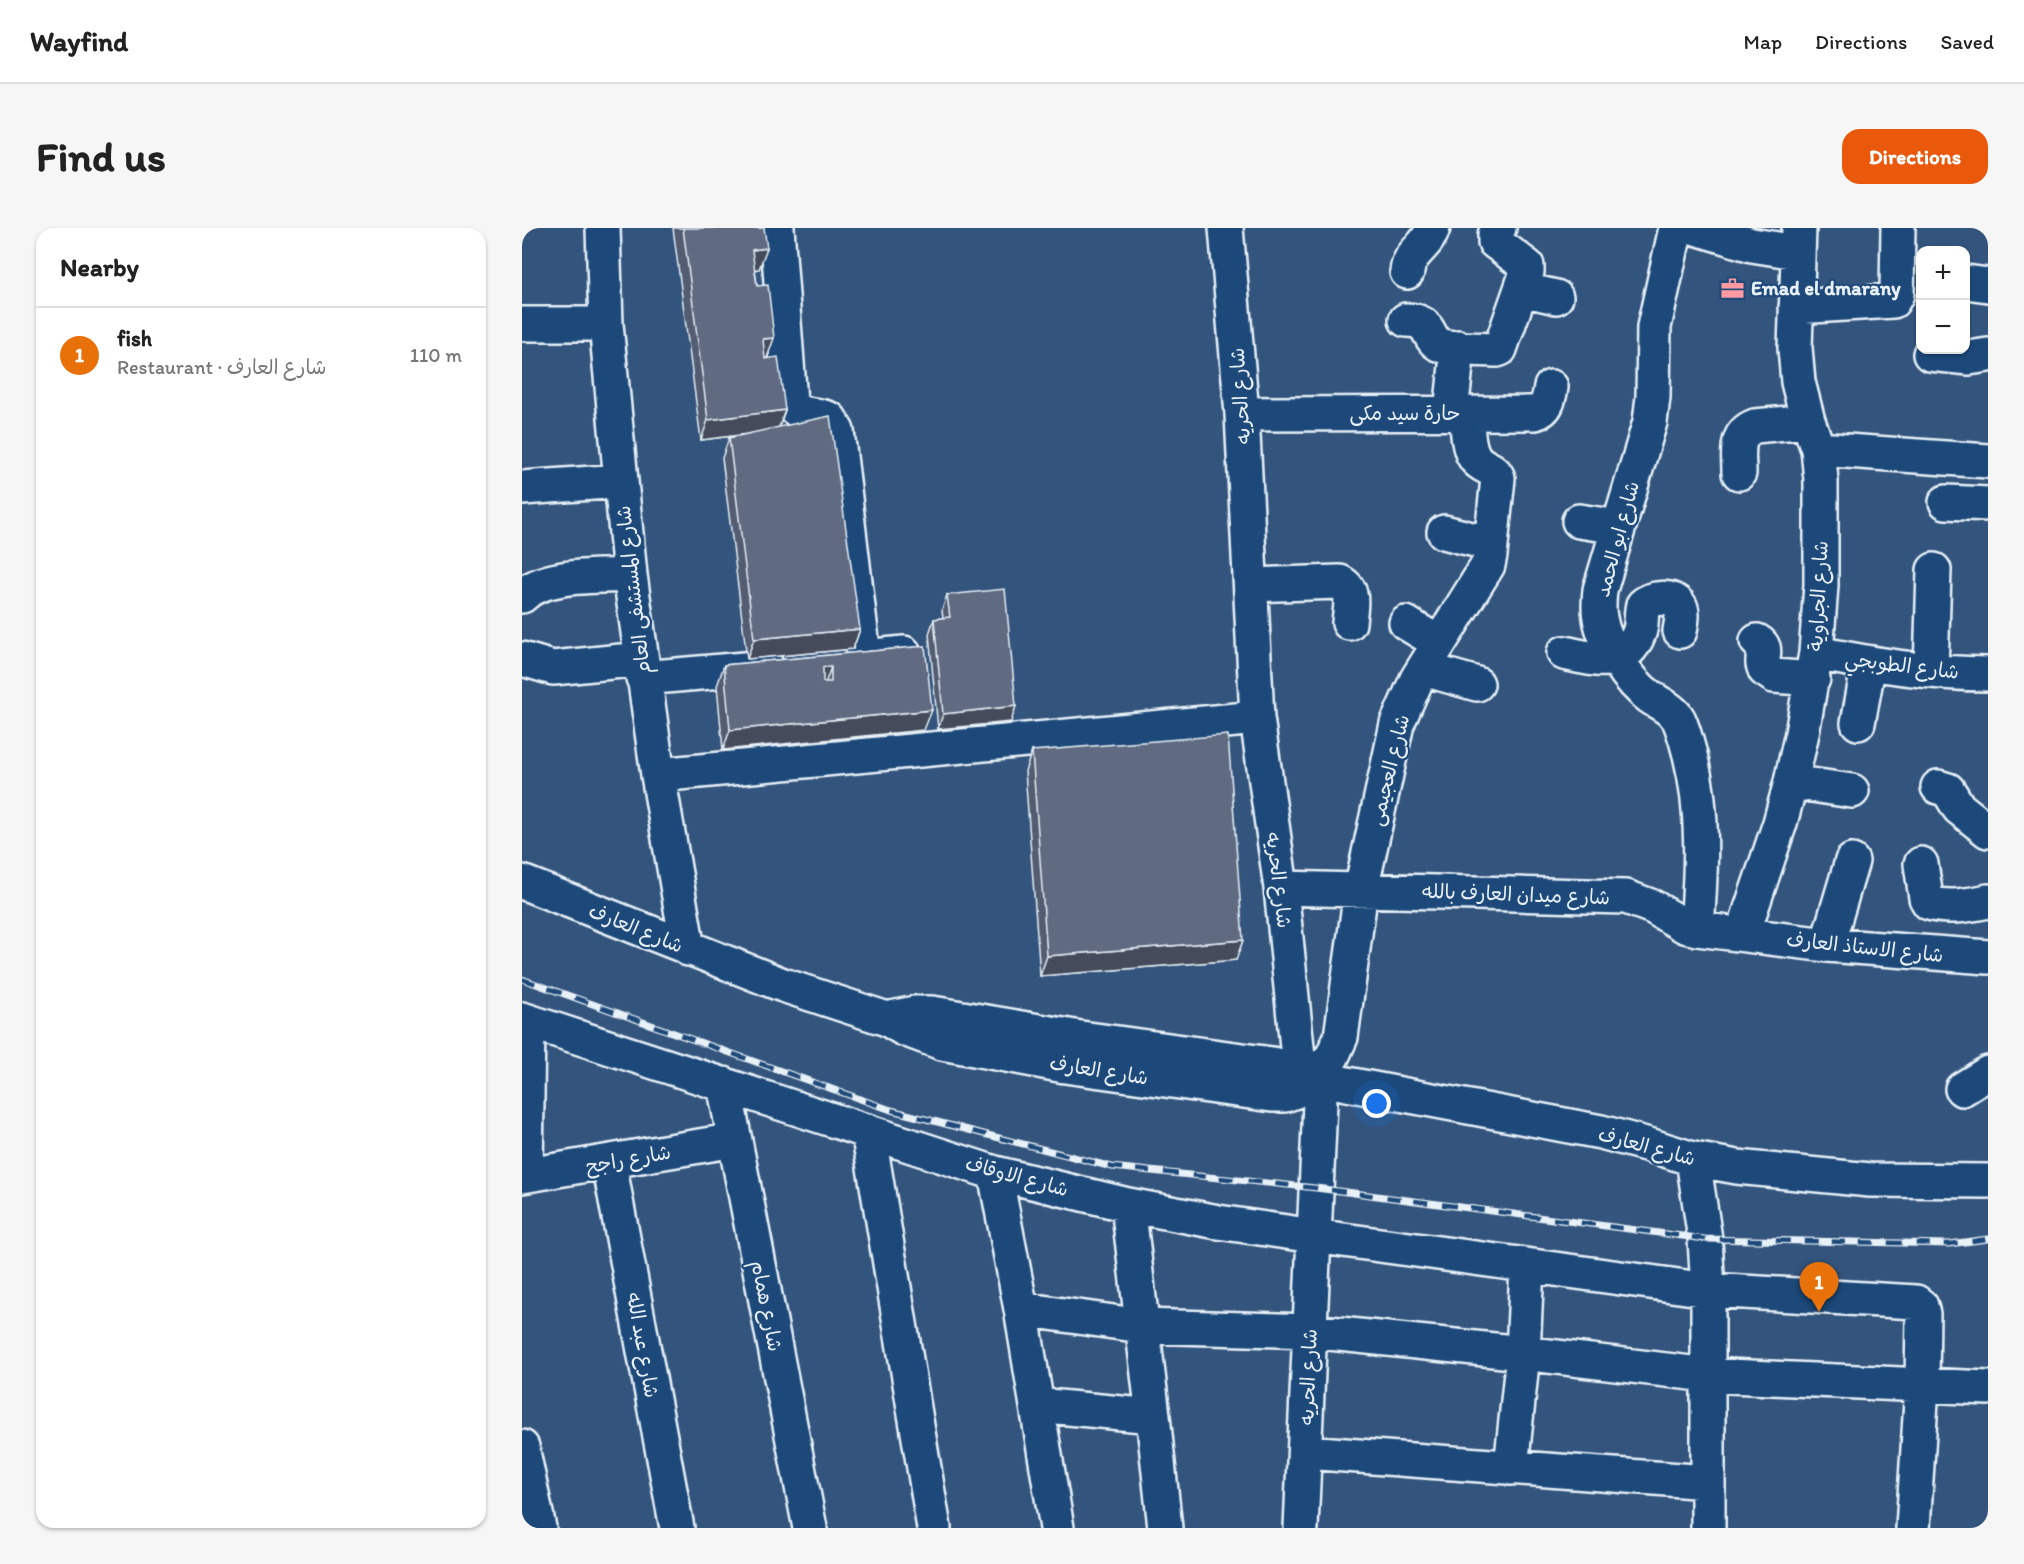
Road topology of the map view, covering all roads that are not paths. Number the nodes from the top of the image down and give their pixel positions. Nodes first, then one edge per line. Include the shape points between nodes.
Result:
1 (603, 228) edge
2 (777, 228) edge
3 (1226, 228) edge
4 (1433, 228) edge
5 (1499, 228) edge
6 (1676, 228) edge
7 (1696, 228) edge
8 (1898, 228) edge
9 (1798, 240) edge
10 (1407, 272) dead end
11 (1970, 283) edge
12 (1988, 285) edge
13 (1521, 289) junction
14 (1556, 297) dead end
15 (1796, 307) junction
16 (1406, 320) dead end
17 (522, 324) edge
18 (606, 324) junction
19 (1458, 347) junction
20 (1930, 354) dead end
21 (1988, 356) edge
22 (1551, 387) dead end
23 (1459, 413) junction
24 (1242, 414) junction
25 (1813, 435) junction
26 (1988, 461) edge
27 (1739, 473) dead end
28 (621, 481) junction
29 (522, 488) edge
30 (1946, 502) dead end
31 (1988, 504) edge
32 (1579, 521) dead end
33 (1618, 527) junction
34 (1444, 532) dead end
35 (1491, 544) junction
36 (1934, 570) dead end
37 (630, 575) junction
38 (1251, 585) junction
39 (522, 596) edge
40 (1349, 623) dead end
41 (1406, 623) dead end
42 (1680, 631) dead end
43 (1757, 641) dead end
44 (1564, 652) dead end
45 (904, 653) edge
46 (1431, 656) junction
47 (864, 657) junction
48 (1616, 657) junction
49 (522, 659) edge
50 (829, 661) edge
51 (1869, 663) junction
52 (795, 664) edge
53 (1814, 666) junction
54 (642, 669) junction
55 (1931, 671) junction
56 (1988, 674) edge
57 (1477, 684) dead end
58 (1257, 718) junction
59 (1858, 723) dead end
60 (658, 775) junction
61 (1791, 782) junction
62 (1938, 788) dead end
63 (1852, 791) dead end
64 (1988, 831) edge
65 (1852, 861) dead end
66 (1921, 864) dead end
67 (522, 882) edge
68 (1281, 888) junction
69 (1361, 890) junction
70 (1988, 901) edge
71 (1697, 928) junction
72 (1743, 933) junction
73 (1827, 945) junction
74 (688, 949) junction
75 (1988, 957) edge
76 (525, 1020) edge
77 (1310, 1077) junction
78 (724, 1084) junction
79 (868, 1131) junction
80 (735, 1140) junction
81 (1693, 1159) junction
82 (609, 1163) junction
83 (995, 1173) junction
84 (524, 1176) edge
85 (1988, 1181) edge
86 (1128, 1205) junction
87 (1314, 1236) junction
88 (1527, 1266) junction
89 (1708, 1290) junction
90 (1021, 1309) junction
91 (1142, 1326) junction
92 (1310, 1331) junction
93 (1523, 1353) junction
94 (1708, 1375) junction
95 (1922, 1385) junction
96 (1988, 1388) edge
97 (1038, 1405) junction
98 (1153, 1416) junction
99 (522, 1448) edge
100 (1305, 1452) junction
101 (1511, 1468) junction
102 (1708, 1482) junction
103 (539, 1528) edge
104 (677, 1528) edge
105 (810, 1528) edge
106 (934, 1528) edge
107 (1057, 1528) edge
108 (1165, 1528) edge
109 (1302, 1528) edge
110 (1708, 1528) edge
111 (1913, 1528) edge

1 - 18 street, شارع المستشفى العام
2 - 47 street via 790,402 800,413 830,419 837,431
3 - 24 street, شارع الحريه
4 - 10 street via 1426,243 1413,254
5 - 13 street via 1495,242 1527,266
6 - 33 street, شارع ابو الحمد via 1654,327 1650,422
7 - 9 street via 1752,245
8 - 15 street via 1897,294 1893,301
9 - 15 street, شارع الجراوية
11 - 12 street
13 - 14 street
13 - 19 street via 1500,349
15 - 25 street, شارع الجراوية via 1798,381
16 - 19 street via 1423,323 1439,344
17 - 18 street
18 - 28 street, شارع المستشفى العام
19 - 23 street
20 - 21 street
22 - 23 street, حارة سيد مكى via 1547,404 1539,411
23 - 24 street, حارة سيد مكى
23 - 35 street, شارع العجيمى via 1477,462 1494,470 1498,478
24 - 38 street, شارع الحريه
25 - 26 street
25 - 27 street via 1749,428 1740,439
25 - 53 street, شارع الجراوية via 1822,528
28 - 29 street
28 - 37 street, شارع المستشفى العام
30 - 31 street
32 - 33 street
33 - 48 street, شارع ابو الحمد via 1599,604 1604,632
34 - 35 street
35 - 46 street, شارع العجيمى via 1483,575
36 - 55 street
37 - 39 street via 555,580
37 - 54 street, شارع المستشفى العام
38 - 40 street via 1340,582 1347,585 1351,594
38 - 58 street, شارع الحريه
41 - 46 street
42 - 48 street via 1679,604 1652,599 1643,605 1636,640
43 - 53 street, شارع الطوبجي via 1765,649 1763,664 1773,676
44 - 48 street via 1599,660
45 - 47 street
46 - 57 street
46 - 69 street, شارع العجيمى via 1397,724
47 - 50 street
48 - 71 street, شارع ابو الحمد via 1631,681 1678,719 1687,744 1701,827
49 - 54 street via 553,668
51 - 53 street, شارع الطوبجي
51 - 55 street, شارع الطوبجي
51 - 59 street
52 - 54 street
53 - 61 street, شارع الجراوية
54 - 60 street, شارع المستشفى العام
55 - 56 street, شارع الطوبجي
58 - 60 street
58 - 68 street, شارع الحريه
60 - 74 street, شارع المستشفى العام
61 - 63 street
61 - 72 street, شارع الجراوية
62 - 64 street via 1948,790 1959,808
65 - 73 street
66 - 70 street via 1929,903 1967,906
67 - 74 street, شارع العارف
68 - 69 street, شارع ميدان العارف بالله
68 - 77 street, شارع الحريه via 1298,1057
69 - 71 street, شارع ميدان العارف بالله via 1626,897
69 - 77 street, شارع العجيمى via 1341,1037 1332,1058
71 - 72 street, شارع ميدان العارف بالله
72 - 73 street, شارع الاستاذ العارف
73 - 75 street, شارع الاستاذ العارف
74 - 77 street, شارع العارف via 887,1018 932,1013 1272,1064
76 - 78 street, شارع الاوقاف
76 - 84 street
77 - 81 street, شارع العارف via 1600,1132
77 - 87 street, شارع الحريه via 1317,1086 1320,1103
78 - 79 street, شارع الاوقاف
78 - 80 street, شارع همام
79 - 83 street, شارع الاوقاف
79 - 106 street
80 - 82 street, شارع راجح
80 - 105 street, شارع همام
81 - 85 street, شارع العارف via 1870,1180
81 - 89 street
82 - 84 street, شارع راجح
82 - 104 street, شارع عبد الله
83 - 86 street, شارع الاوقاف
83 - 90 street
86 - 87 street, شارع الاوقاف
86 - 91 street
87 - 88 street, شارع الاوقاف
87 - 92 street, شارع الحريه
88 - 89 street, شارع الاوقاف
88 - 93 street
89 - 94 street
89 - 95 street, شارع الاوقاف via 1916,1302 1923,1314
90 - 91 street
90 - 97 street
91 - 92 street
91 - 98 street
92 - 93 street
92 - 100 street, شارع الحريه
93 - 94 street
93 - 101 street
94 - 95 street
94 - 102 street
95 - 96 street
95 - 111 street
97 - 98 street
97 - 107 street
98 - 108 street
99 - 103 street
100 - 101 street
100 - 109 street, شارع الحريه
101 - 102 street
102 - 110 street

